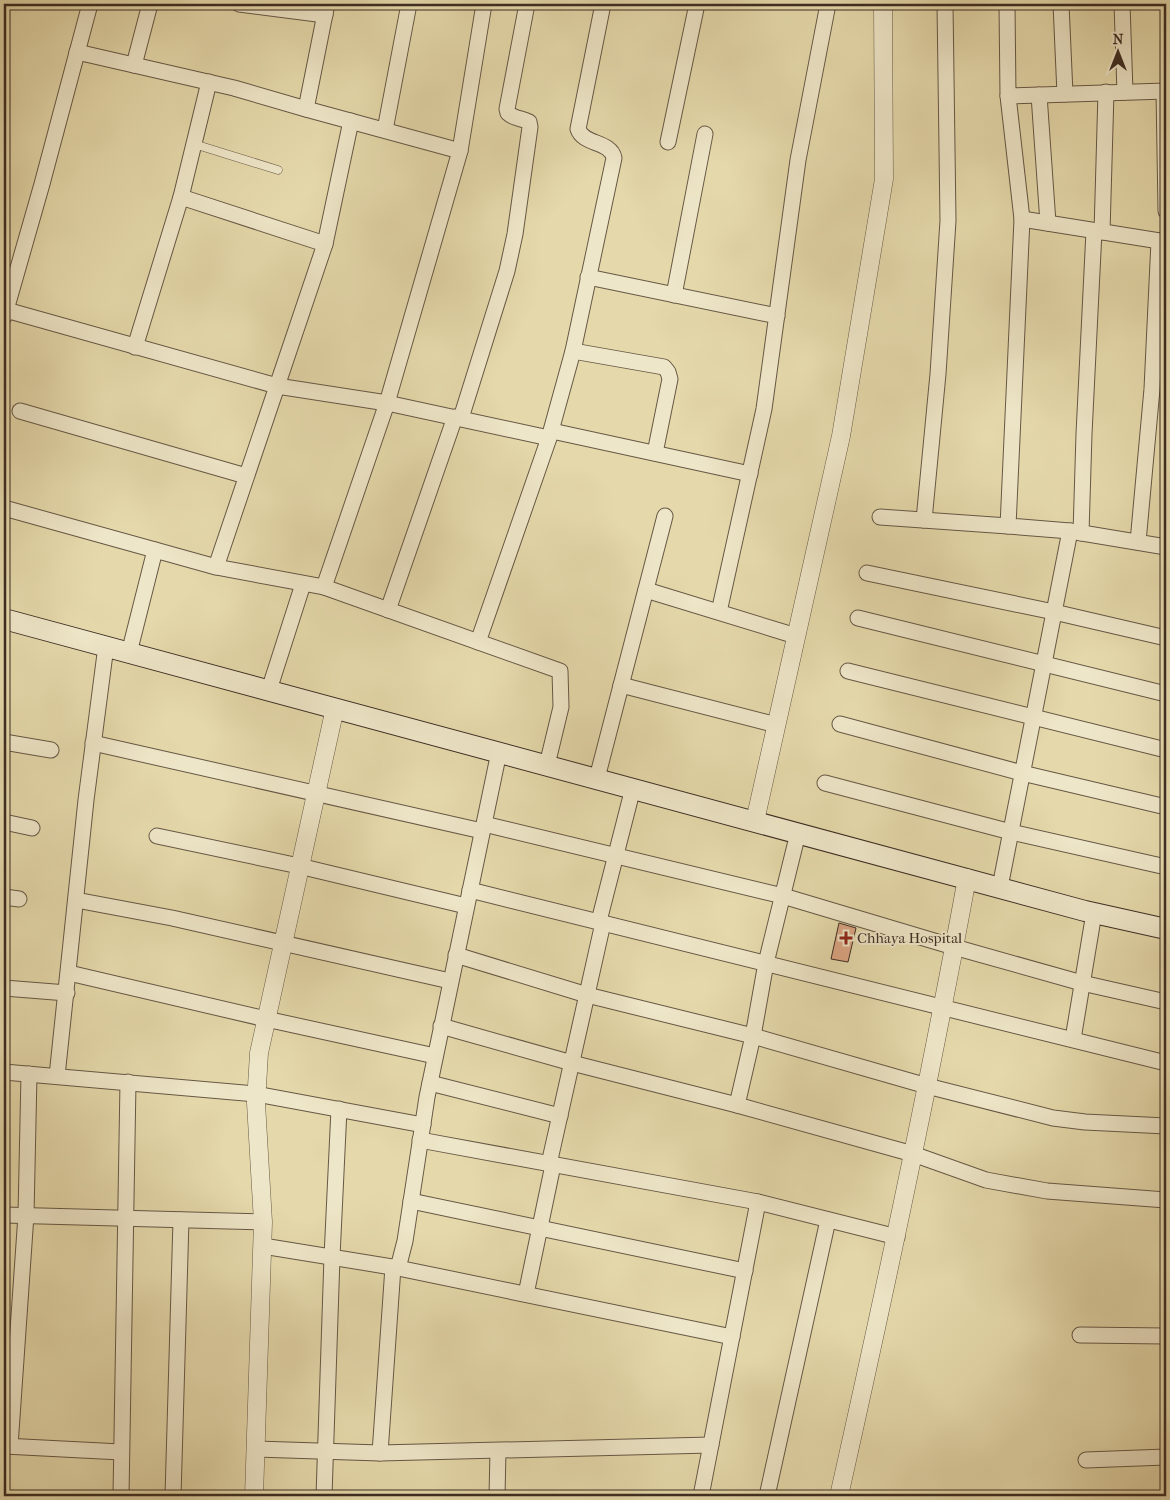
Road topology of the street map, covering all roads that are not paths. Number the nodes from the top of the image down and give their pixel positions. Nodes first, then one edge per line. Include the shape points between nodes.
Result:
1 (90, 4) edge
2 (150, 4) edge
3 (239, 4) edge
4 (409, 4) edge
5 (484, 4) edge
6 (527, 4) edge
7 (603, 4) edge
8 (697, 4) edge
9 (828, 4) edge
10 (883, 4) edge
11 (945, 4) edge
12 (1008, 4) edge
13 (1061, 4) edge
14 (1122, 4) edge
15 (326, 10) edge
16 (77, 52) junction
17 (134, 65) junction
18 (209, 82) junction
19 (1165, 91) edge
20 (1106, 92) junction
21 (1124, 92) junction
22 (1065, 94) junction
23 (1039, 95) junction
24 (1008, 96) junction
25 (306, 109) junction
26 (351, 121) junction
27 (385, 130) junction
28 (705, 134) dead end
29 (668, 142) dead end
30 (194, 144) junction
31 (460, 151) junction
32 (278, 170) dead end
33 (181, 197) junction
34 (1166, 211) edge
35 (1022, 219) junction
36 (1048, 223) junction
37 (1098, 231) junction
38 (1163, 242) edge
39 (325, 244) junction
40 (588, 277) junction
41 (674, 295) junction
42 (5, 314) edge
43 (777, 316) junction
44 (135, 347) junction
45 (573, 351) junction
46 (277, 386) junction
47 (387, 403) junction
48 (20, 411) dead end
49 (458, 418) junction
50 (551, 434) junction
51 (655, 453) junction
52 (750, 474) junction
53 (246, 476) junction
54 (4, 508) edge
55 (665, 516) dead end
56 (880, 517) dead end
57 (924, 520) junction
58 (1008, 526) junction
59 (1075, 532) junction
60 (1138, 542) junction
61 (1166, 547) edge
62 (155, 550) junction
63 (216, 567) junction
64 (867, 573) dead end
65 (303, 584) junction
66 (324, 588) junction
67 (646, 590) junction
68 (388, 610) junction
69 (719, 612) junction
70 (1054, 612) junction
71 (858, 618) dead end
72 (4, 619) edge
73 (796, 636) junction
74 (1166, 638) edge
75 (478, 642) junction
76 (106, 646) junction
77 (129, 653) junction
78 (1044, 665) junction
79 (848, 670) dead end
80 (621, 685) junction
81 (269, 690) junction
82 (1166, 694) edge
83 (335, 708) junction
84 (1033, 717) junction
85 (840, 724) dead end
86 (776, 725) junction
87 (4, 742) edge
88 (93, 743) junction
89 (52, 750) dead end
90 (1166, 750) edge
91 (499, 752) junction
92 (547, 765) junction
93 (1022, 773) junction
94 (598, 778) junction
95 (825, 783) dead end
96 (633, 788) junction
97 (315, 793) junction
98 (1166, 807) edge
99 (755, 821) junction
100 (4, 822) edge
101 (32, 828) dead end
102 (483, 828) junction
103 (1011, 832) junction
104 (798, 833) junction
105 (157, 836) dead end
106 (616, 856) junction
107 (299, 866) junction
108 (1166, 867) edge
109 (967, 878) junction
110 (1000, 888) junction
111 (470, 890) junction
112 (783, 896) junction
113 (4, 897) edge
114 (19, 898) dead end
115 (76, 900) junction
116 (466, 906) junction
117 (1094, 913) junction
118 (601, 922) junction
119 (1166, 929) edge
120 (282, 944) junction
121 (954, 947) junction
122 (456, 955) junction
123 (766, 963) junction
124 (69, 973) junction
125 (450, 981) junction
126 (1082, 983) junction
127 (4, 988) edge
128 (67, 994) junction
129 (587, 995) junction
130 (1166, 1002) edge
131 (944, 1007) junction
132 (266, 1019) junction
133 (441, 1026) junction
134 (753, 1036) junction
135 (1073, 1039) junction
136 (435, 1056) junction
137 (1166, 1062) edge
138 (572, 1063) junction
139 (4, 1072) edge
140 (29, 1074) junction
141 (57, 1076) junction
142 (128, 1082) junction
143 (430, 1083) junction
144 (927, 1086) junction
145 (256, 1094) junction
146 (737, 1106) junction
147 (339, 1109) junction
148 (560, 1116) junction
149 (423, 1125) junction
150 (1166, 1126) edge
151 (420, 1140) junction
152 (914, 1154) junction
153 (551, 1164) junction
154 (1166, 1200) edge
155 (411, 1201) junction
156 (758, 1202) junction
157 (4, 1215) edge
158 (26, 1216) junction
159 (126, 1218) junction
160 (181, 1220) junction
161 (828, 1220) junction
162 (263, 1222) junction
163 (539, 1228) junction
164 (896, 1237) junction
165 (262, 1246) junction
166 (332, 1257) junction
167 (395, 1267) junction
168 (745, 1271) junction
169 (526, 1294) junction
170 (1080, 1335) dead end
171 (732, 1336) junction
172 (1166, 1336) edge
173 (711, 1445) junction
174 (7, 1446) edge
175 (256, 1449) junction
176 (326, 1450) junction
177 (498, 1451) junction
178 (121, 1452) junction
179 (380, 1453) junction
180 (1166, 1457) edge
181 (1086, 1460) dead end
182 (121, 1496) edge
183 (173, 1496) edge
184 (254, 1496) edge
185 (324, 1496) edge
186 (497, 1496) edge
187 (701, 1496) edge
188 (767, 1496) edge
189 (839, 1496) edge

1 - 16 street
2 - 17 street
3 - 15 street
4 - 27 street
5 - 31 street
6 - 49 street via 507,109 512,116 529,122 530,127 515,234 507,272
7 - 40 street via 578,129 581,135 611,151 614,158
8 - 29 street
9 - 43 street via 798,160
10 - 73 street via 884,179 840,436
11 - 57 street via 948,220
12 - 24 street
13 - 22 street
14 - 21 street
15 - 25 street
16 - 17 street
16 - 42 street
17 - 18 street
18 - 25 street
18 - 30 street
19 - 21 street
19 - 34 street
20 - 21 street
20 - 22 street
20 - 37 street
22 - 23 street
23 - 24 street
23 - 36 street
24 - 35 street
25 - 26 street
26 - 27 street
26 - 39 street
27 - 31 street
28 - 41 street
30 - 32 lane
30 - 33 street
31 - 47 street
33 - 39 street
33 - 44 street
35 - 36 street
35 - 58 street
36 - 37 street
37 - 38 street
37 - 59 street
38 - 60 street
39 - 46 street
40 - 41 street
40 - 45 street
41 - 43 street
42 - 44 street
43 - 52 street via 764,408
44 - 46 street
45 - 50 street
45 - 51 street via 664,367 670,379
46 - 47 street
46 - 53 street
47 - 49 street
47 - 66 street
48 - 53 street
49 - 50 street
49 - 68 street
50 - 51 street
50 - 75 street
51 - 52 street
52 - 69 street
53 - 63 street
54 - 62 street
55 - 67 street
56 - 57 street
57 - 58 street
58 - 59 street
59 - 60 street
59 - 70 street
60 - 61 street
62 - 63 street
62 - 77 street
63 - 65 street
64 - 70 street
65 - 66 street
65 - 81 street
66 - 68 street
67 - 69 street
67 - 80 street
68 - 75 street
69 - 73 street
70 - 74 street
70 - 78 street
71 - 78 street
72 - 76 main road
73 - 86 street
75 - 92 street via 560,671 561,707
76 - 77 main road
76 - 88 street
77 - 81 main road
78 - 82 street
78 - 84 street
79 - 84 street
80 - 86 street
80 - 94 street
81 - 83 main road
83 - 91 main road
83 - 97 street
84 - 90 street
84 - 93 street
85 - 93 street
86 - 99 street
87 - 89 street
88 - 97 street
88 - 115 street
91 - 92 main road
91 - 102 street
92 - 94 main road
93 - 98 street
93 - 103 street
94 - 96 main road
95 - 103 street
96 - 99 main road
96 - 106 street
97 - 102 street
97 - 107 street
99 - 104 main road
100 - 101 street
102 - 106 street
102 - 111 street
103 - 108 street
103 - 110 street
104 - 109 main road
104 - 112 street
105 - 107 street
106 - 112 street
106 - 118 street
107 - 116 street
107 - 120 street
109 - 110 main road
109 - 121 street
110 - 117 main road
111 - 116 street
111 - 118 street
112 - 121 street
112 - 123 street
113 - 114 street
115 - 120 street
115 - 124 street
116 - 122 street
117 - 119 main road
117 - 126 street
118 - 123 street
118 - 129 street
120 - 125 street
120 - 132 street
121 - 126 street
121 - 131 street
122 - 125 street
122 - 129 street
123 - 131 street
123 - 134 street
124 - 128 street
124 - 132 street
125 - 133 street
126 - 130 street
126 - 135 street
127 - 128 street
128 - 141 street
129 - 134 street
129 - 138 street
131 - 135 street
131 - 144 street
132 - 136 street
132 - 145 street
133 - 136 street
133 - 138 street
134 - 144 street
134 - 146 street
135 - 137 street
136 - 143 street
138 - 146 street
138 - 148 street
139 - 140 street
140 - 141 street
140 - 158 street
141 - 142 street
142 - 145 street
142 - 159 street
143 - 148 street
143 - 149 street
144 - 150 street via 1066,1120
144 - 152 street
145 - 147 street
145 - 162 street
146 - 152 street
147 - 149 street
147 - 166 street
148 - 153 street
149 - 151 street
151 - 153 street
151 - 155 street
152 - 154 street via 986,1180 1014,1186
152 - 164 street
153 - 156 street
153 - 163 street
155 - 163 street
155 - 167 street via 405,1241
156 - 161 street
156 - 168 street
157 - 158 street
158 - 159 street
158 - 174 street
159 - 160 street
159 - 178 street
160 - 162 street
160 - 183 street
161 - 164 street
161 - 188 street
162 - 165 street
163 - 168 street
163 - 169 street
164 - 189 street
165 - 166 street
165 - 175 street
166 - 167 street
166 - 176 street
167 - 169 street
167 - 179 street
168 - 171 street
169 - 171 street
170 - 172 street
171 - 173 street
173 - 177 street
173 - 187 street
174 - 178 street
175 - 176 street
175 - 184 street
176 - 179 street
176 - 185 street
177 - 179 street
177 - 186 street
178 - 182 street
180 - 181 street

